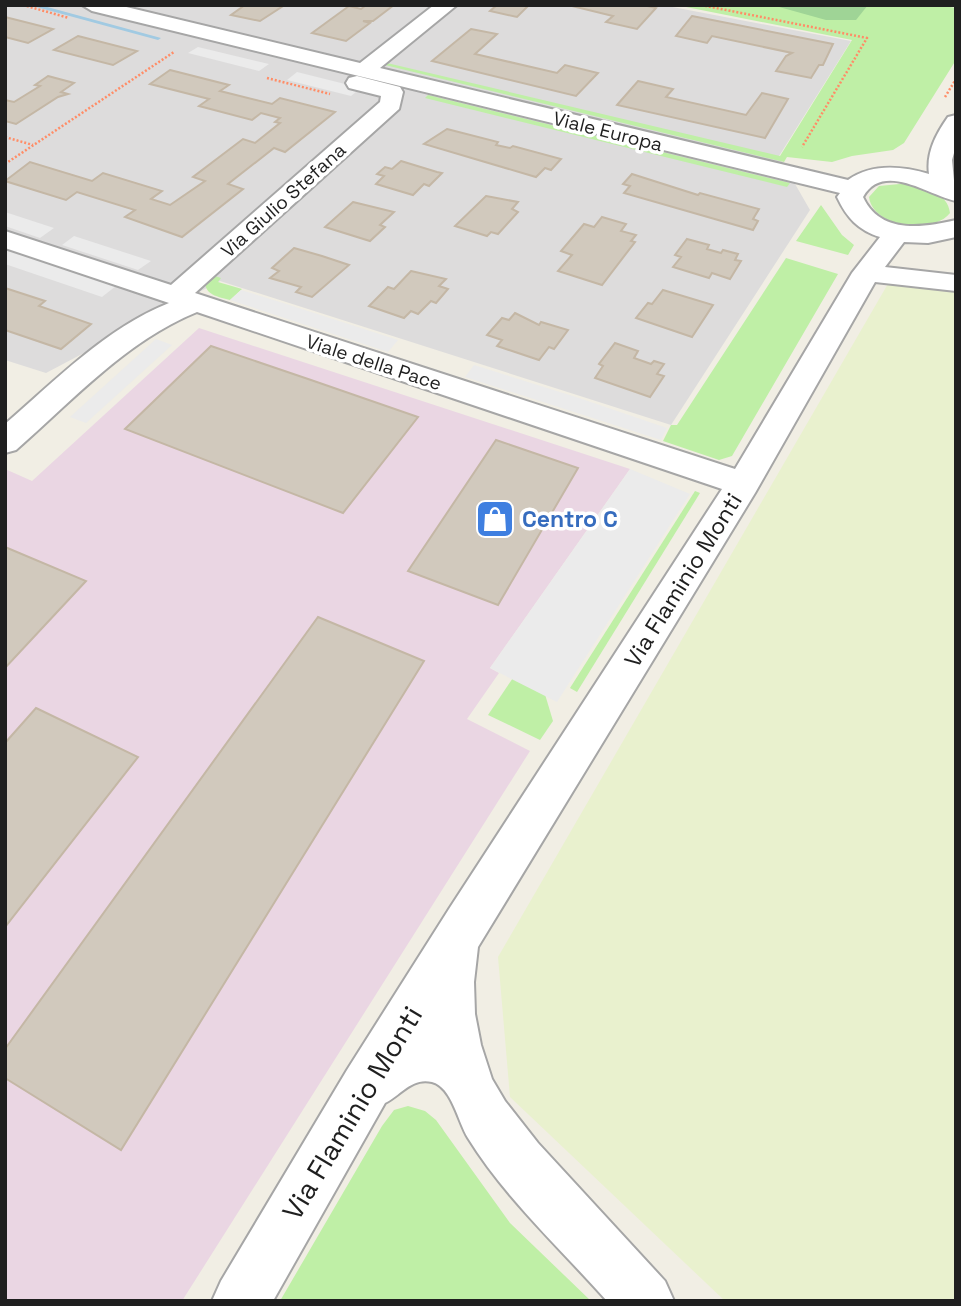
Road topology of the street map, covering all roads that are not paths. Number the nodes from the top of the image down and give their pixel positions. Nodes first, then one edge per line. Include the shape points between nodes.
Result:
1 (92, 5) edge
2 (186, 5) edge
3 (447, 5) edge
4 (158, 22) junction
5 (205, 46) dead end
6 (363, 71) junction
7 (956, 122) edge
8 (940, 152) junction
9 (903, 175) junction
10 (853, 189) junction
11 (950, 191) edge
12 (956, 228) edge
13 (897, 233) junction
14 (5, 239) edge
15 (866, 273) junction
16 (956, 283) edge
17 (185, 300) junction
18 (5, 442) edge
19 (743, 484) junction
20 (465, 925) junction
21 (462, 1071) junction
22 (365, 1088) junction
23 (243, 1298) edge
24 (645, 1301) edge

1 - 4 street, Viale Europa
2 - 4 street
3 - 6 street
4 - 6 street, Viale Europa
5 - 17 street, Via Giulio Stefana via 392,92 391,104
6 - 10 street, Viale Europa
7 - 8 street
8 - 9 street
8 - 11 street via 939,169
9 - 10 street via 877,176
9 - 11 street via 933,181
10 - 13 street via 850,197 858,214
12 - 13 street via 931,236
13 - 15 street, Via Flaminio Monti
14 - 17 street, Viale della Pace
15 - 16 street
15 - 19 street, Via Flaminio Monti
17 - 18 street, Via Giulio Stefana via 123,339
17 - 19 street, Viale della Pace
19 - 20 street, Via Flaminio Monti
20 - 21 street, Via Flaminio Monti via 453,959 449,991
20 - 22 street, Via Flaminio Monti
21 - 22 street via 438,1057 406,1057
21 - 24 street, Via Flaminio Monti via 501,1143
22 - 23 street, Via Flaminio Monti

